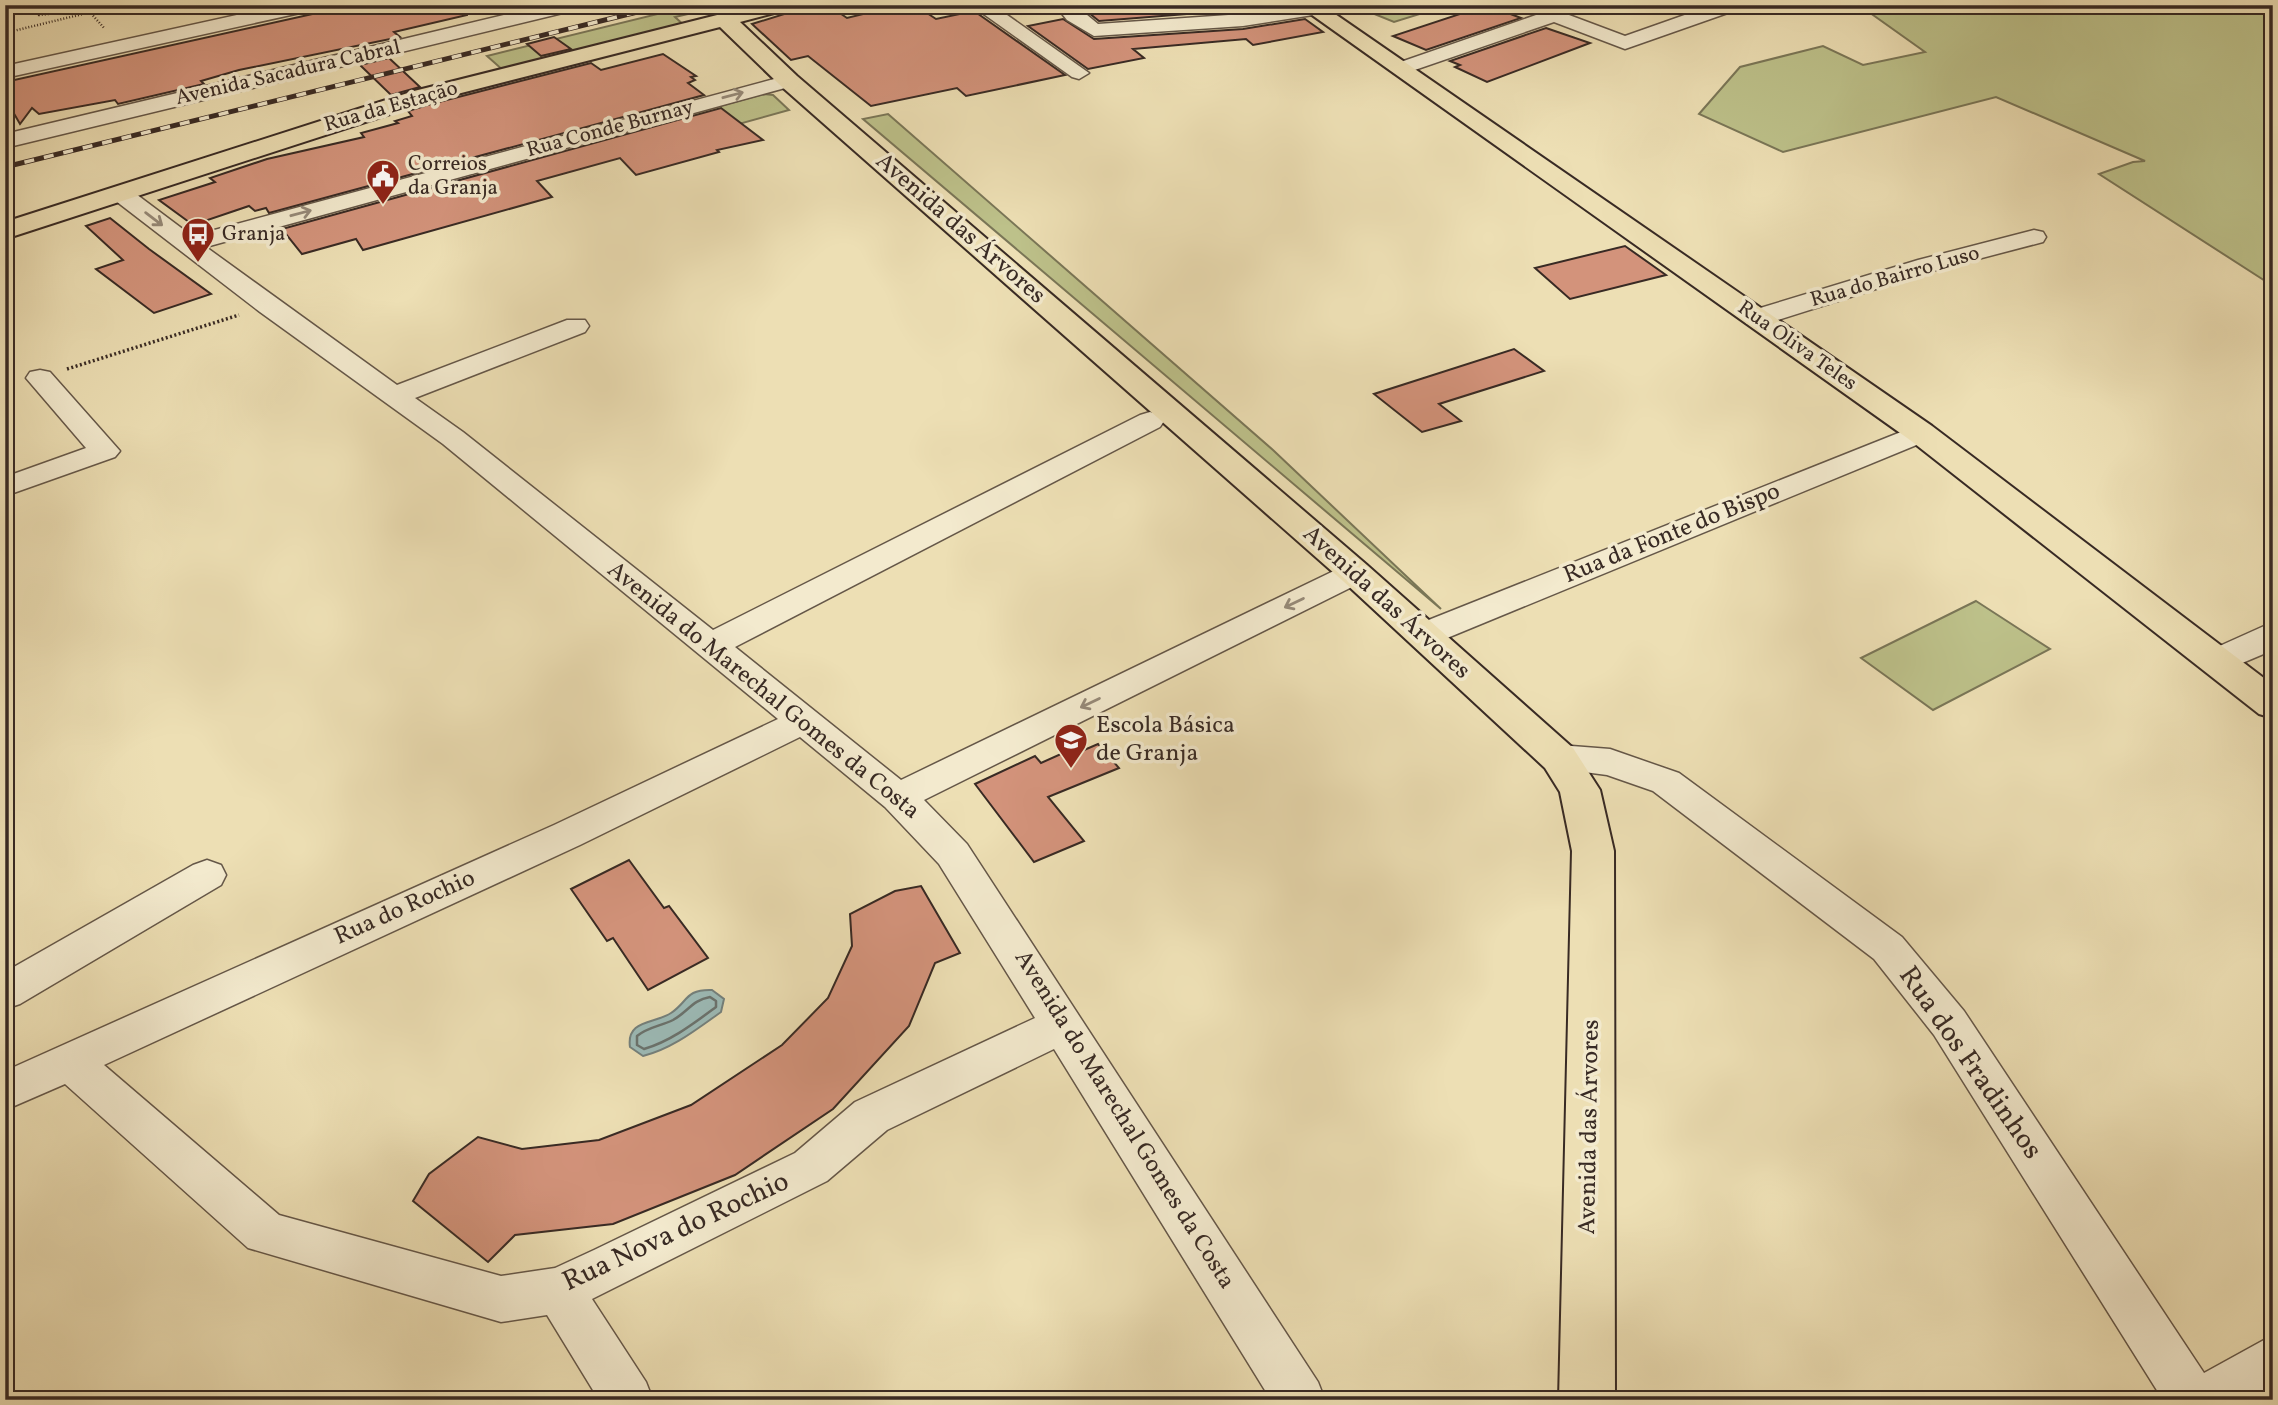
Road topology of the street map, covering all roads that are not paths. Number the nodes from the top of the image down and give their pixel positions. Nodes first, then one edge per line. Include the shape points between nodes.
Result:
1 (309, 5) edge
2 (571, 5) edge
3 (783, 5) edge
4 (980, 5) edge
5 (1065, 5) edge
6 (1527, 5) edge
7 (1732, 5) edge
8 (1299, 8) edge
9 (1558, 11) edge
10 (467, 12) dead end
11 (725, 20) junction
12 (486, 26) junction
13 (1399, 69) junction
14 (5, 72) edge
15 (1079, 73) dead end
16 (789, 81) junction
17 (648, 95) dead end
18 (669, 112) junction
19 (5, 141) edge
20 (120, 193) junction
21 (5, 231) edge
22 (2034, 237) dead end
23 (188, 244) junction
24 (1756, 318) junction
25 (576, 326) dead end
26 (40, 378) road end
27 (394, 396) junction
28 (1150, 421) dead end
29 (1921, 433) junction
30 (5, 487) edge
31 (1355, 573) junction
32 (2273, 633) edge
33 (1423, 635) junction
34 (710, 646) junction
35 (2216, 661) junction
36 (2273, 705) edge
37 (803, 721) junction
38 (1559, 758) junction
39 (898, 797) junction
40 (207, 874) dead end
41 (5, 992) edge
42 (1064, 1024) junction
43 (69, 1061) junction
44 (5, 1091) edge
45 (559, 1290) junction
46 (2273, 1359) edge
47 (628, 1400) edge
48 (1300, 1400) edge
49 (1587, 1400) edge
50 (2192, 1400) edge
51 (2208, 1400) edge

1 - 14 street
2 - 12 street, Avenida Sacadura Cabral
3 - 11 main road, Rua da Estação
4 - 15 street
5 - 8 street via 1094,30 1243,20
6 - 9 street
7 - 9 street via 1633,41
8 - 13 main road, Rua Oliva Teles
9 - 13 street
10 - 12 street
11 - 16 main road, Avenida das Árvores
11 - 20 main road, Rua da Estação via 422,96
12 - 19 street, Avenida Sacadura Cabral
13 - 24 main road, Rua Oliva Teles
18 -> 16 street, Rua Conde Burnay
16 - 31 main road, Avenida das Árvores
17 - 18 street
23 -> 18 street, Rua Conde Burnay
20 - 21 main road, Rua da Estação
20 -> 23 street, Avenida do Marechal Gomes da Costa
22 - 24 street, Rua do Bairro Luso
23 - 27 street, Avenida do Marechal Gomes da Costa
24 - 29 main road, Rua Oliva Teles
25 - 27 street
26 - 30 street via 106,451
27 - 34 street, Avenida do Marechal Gomes da Costa via 453,438
28 - 34 street
29 - 33 street, Rua da Fonte do Bispo
29 - 35 main road, Rua Oliva Teles
31 - 33 main road, Avenida das Árvores
31 -> 39 street
32 - 35 street
33 - 38 main road, Avenida das Árvores
34 - 37 street, Avenida do Marechal Gomes da Costa
35 - 36 main road, Rua Oliva Teles
37 - 39 street, Avenida do Marechal Gomes da Costa
37 - 43 street, Rua do Rochio via 555,841
38 - 49 main road, Avenida das Árvores via 1580,790 1594,851
38 - 50 street, Rua dos Fradinhos via 1610,762 1666,782 1888,948 1949,1023
39 - 42 street, Avenida do Marechal Gomes da Costa via 953,854
40 - 41 street
42 - 45 street, Rua Nova do Rochio via 871,1116 811,1167
42 - 48 street, Avenida do Marechal Gomes da Costa
43 - 44 street, Rua do Rochio
43 - 45 street, Rua Nova do Rochio via 265,1233 501,1299
45 - 47 street
46 - 51 street

